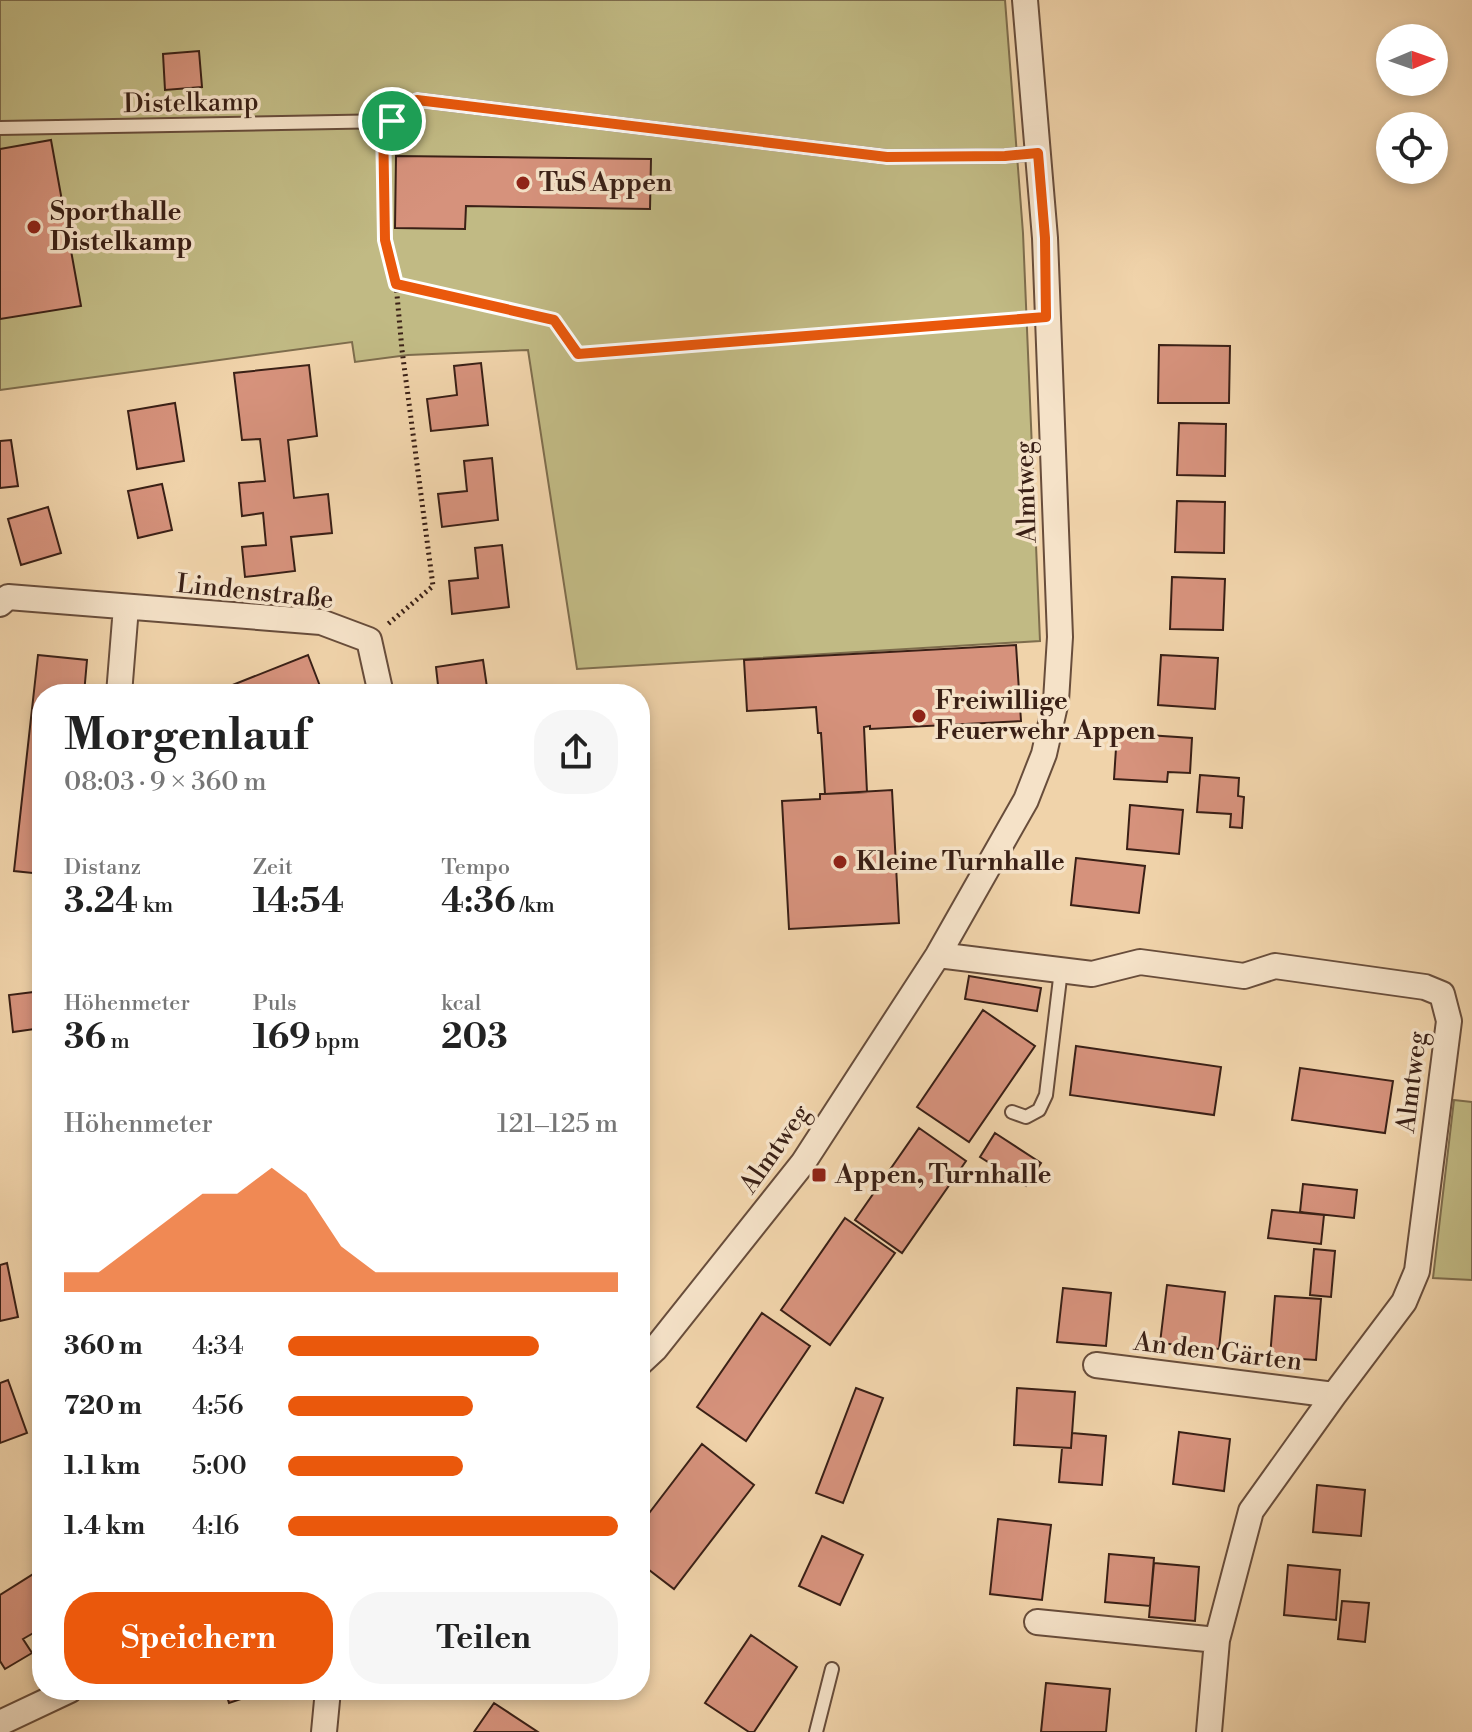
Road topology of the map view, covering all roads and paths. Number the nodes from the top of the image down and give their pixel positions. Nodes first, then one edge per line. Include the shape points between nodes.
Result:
1 (1025, 0) edge
2 (383, 121) junction
3 (0, 128) edge
4 (1038, 153) junction
5 (396, 284) junction
6 (1046, 317) junction
7 (3, 600) edge
8 (126, 607) junction
9 (369, 640) junction
10 (120, 684) edge
11 (379, 684) edge
12 (938, 955) junction
13 (1061, 970) junction
14 (1012, 1112) dead end
15 (1404, 1302) joint
16 (650, 1354) edge
17 (1096, 1365) dead end
18 (1334, 1395) junction
19 (1037, 1622) dead end
20 (1217, 1640) junction
21 (832, 1669) dead end
22 (49, 1700) edge
23 (327, 1700) edge
24 (0, 1723) edge
25 (324, 1732) edge
26 (816, 1732) edge
27 (1209, 1732) edge

1 - 4 street, Almtweg
2 - 3 lane, Distelkamp
2 - 4 lane via 392,121 417,100 887,157
2 - 5 path via 385,240
4 - 6 street, Almtweg
5 - 6 path via 554,320 578,354
5 - 9 path via 433,586
6 - 12 street, Almtweg via 1060,637 1056,701 1026,800
7 - 8 street, Lindenstraße
8 - 9 street, Lindenstraße via 321,622
8 - 10 street
9 - 11 street
12 - 13 street, Almtweg
12 - 16 street, Almtweg via 803,1163
13 - 14 lane via 1046,1095 1039,1110 1026,1117
13 - 15 street, Almtweg via 1092,974 1140,962 1244,976 1275,966 1425,987 1442,994 1449,1021 1417,1271
15 - 18 street, An den Gärten
17 - 18 street, An den Gärten
18 - 20 street, An den Gärten via 1251,1511
19 - 20 street
20 - 27 street, An den Gärten
21 - 26 lane
22 - 24 street
23 - 25 street

